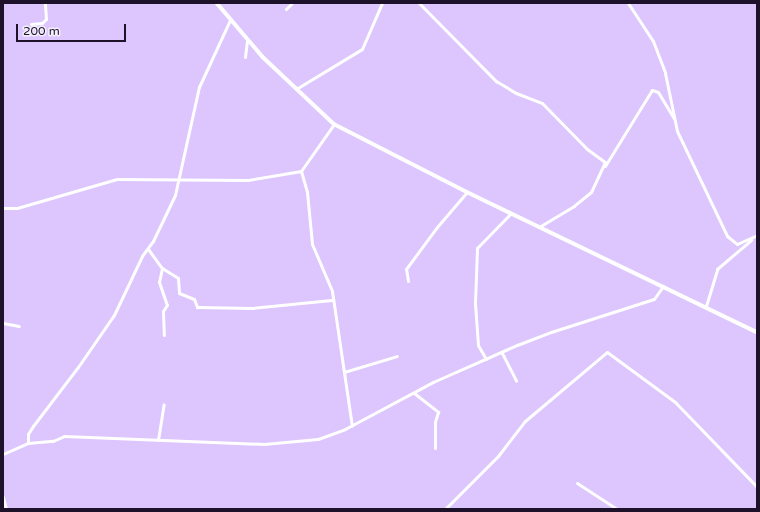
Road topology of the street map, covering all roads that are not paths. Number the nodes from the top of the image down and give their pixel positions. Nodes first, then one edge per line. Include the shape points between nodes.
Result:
1 (45, 3) edge
2 (217, 3) edge
3 (292, 3) edge
4 (382, 3) edge
5 (419, 3) edge
6 (628, 3) edge
7 (286, 9) dead end
8 (230, 20) junction
9 (31, 24) dead end
10 (246, 40) junction
11 (245, 57) dead end
12 (295, 89) junction
13 (674, 120) junction
14 (334, 124) junction
15 (605, 166) junction
16 (301, 170) junction
17 (179, 178) junction
18 (467, 192) junction
19 (3, 208) edge
20 (511, 213) junction
21 (541, 226) junction
22 (756, 236) edge
23 (737, 244) junction
24 (148, 249) junction
25 (740, 249) junction
26 (162, 268) junction
27 (408, 282) dead end
28 (664, 285) junction
29 (332, 300) junction
30 (706, 306) junction
31 (3, 323) edge
32 (19, 326) dead end
33 (757, 332) edge
34 (164, 335) dead end
35 (502, 353) junction
36 (397, 356) dead end
37 (486, 360) junction
38 (344, 372) junction
39 (516, 381) dead end
40 (414, 393) junction
41 (164, 404) dead end
42 (352, 426) junction
43 (158, 440) junction
44 (28, 443) junction
45 (435, 448) dead end
46 (3, 454) edge
47 (577, 483) dead end
48 (757, 487) edge
49 (3, 497) edge
50 (6, 509) edge
51 (444, 509) edge
52 (616, 509) edge

1 - 9 street via 46,19 42,23
2 - 8 street
3 - 7 street
4 - 12 street via 362,49
5 - 15 street via 496,81 516,93 542,103 587,149 603,159
6 - 13 street via 648,32 661,61
8 - 10 street
8 - 17 street via 198,93
10 - 11 street
10 - 12 street
12 - 14 street
13 - 15 street via 658,92 652,90
13 - 23 street via 727,236
14 - 16 street
14 - 18 street
15 - 21 street via 586,196
16 - 17 street via 248,180
16 - 29 street via 307,192 312,244 327,276
17 - 19 street via 117,179 17,208
17 - 24 street via 171,205
18 - 20 street
18 - 27 street via 406,269
20 - 21 street
20 - 37 street via 477,248 475,303 478,345
21 - 28 street
22 - 23 street
22 - 25 street
23 - 25 street
24 - 26 street
24 - 44 street via 114,315 33,426 28,434
25 - 30 street via 717,269
26 - 29 street via 177,276 179,293 193,298 197,307 252,308
26 - 34 street via 159,282 167,305 163,311
28 - 30 street
28 - 35 street via 659,295 643,304 550,332
29 - 38 street
30 - 33 street
31 - 32 street
35 - 37 street
35 - 39 street
36 - 38 street
37 - 40 street
38 - 42 street
40 - 42 street
40 - 45 street via 438,412 435,422
41 - 43 street
42 - 43 street via 318,439 278,444
43 - 44 street via 64,436 53,441
44 - 46 street
47 - 52 street
48 - 51 street via 675,402 607,352 525,421 498,456
49 - 50 street

